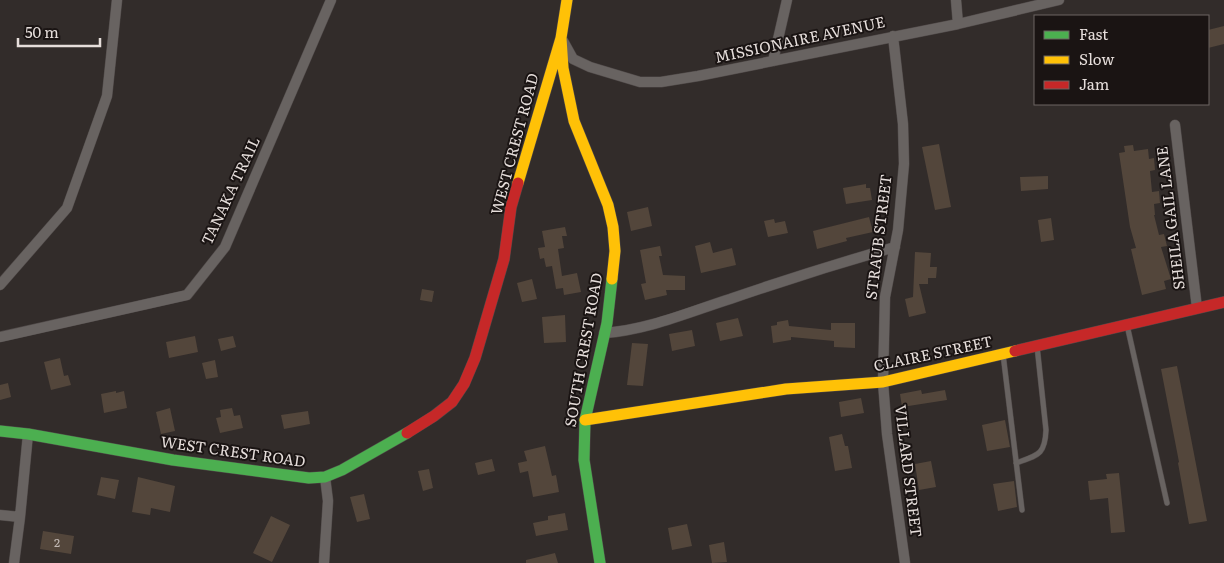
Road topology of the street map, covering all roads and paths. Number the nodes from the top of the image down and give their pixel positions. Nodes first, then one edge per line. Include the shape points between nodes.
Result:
1 (117, 0) edge
2 (331, 0) edge
3 (567, 0) edge
4 (787, 0) edge
5 (956, 0) edge
6 (1059, 0) edge
7 (958, 24) junction
8 (893, 36) junction
9 (561, 38) junction
10 (773, 61) junction
11 (1176, 125) dead end
12 (895, 247) junction
13 (0, 285) edge
14 (1224, 302) edge
15 (1197, 308) junction
16 (1127, 324) junction
17 (604, 333) junction
18 (0, 337) edge
19 (1037, 346) junction
20 (1003, 354) junction
21 (883, 382) junction
22 (585, 420) junction
23 (0, 432) edge
24 (28, 434) junction
25 (1016, 463) junction
26 (325, 477) junction
27 (1166, 503) dead end
28 (1022, 510) dead end
29 (0, 515) edge
30 (20, 517) junction
31 (14, 563) edge
32 (324, 563) edge
33 (600, 563) edge
34 (905, 563) edge

1 - 13 street via 107,96 67,208
2 - 18 street, TANAKA TRAIL via 225,247 187,295
3 - 9 street, SOUTH CREST ROAD
4 - 10 street
5 - 7 street
6 - 7 street, MISSIONAIRE AVENUE
7 - 8 street, MISSIONAIRE AVENUE
8 - 10 street, MISSIONAIRE AVENUE
8 - 12 street, STRAUB STREET via 904,164
9 - 10 street, MISSIONAIRE AVENUE via 573,59 590,68 640,82 689,78
9 - 17 street, SOUTH CREST ROAD via 574,121 608,205 613,227 613,275
9 - 26 street, WEST CREST ROAD via 511,207 504,259 475,358 464,384 452,402 434,416 374,453
11 - 15 street, SHEILA GAIL LANE
12 - 17 street via 682,316 624,332
12 - 21 street, STRAUB STREET via 886,297
14 - 15 street, CLAIRE STREET
15 - 16 street, CLAIRE STREET
16 - 19 street, CLAIRE STREET
16 - 27 lane
17 - 22 street, SOUTH CREST ROAD
19 - 20 street, CLAIRE STREET
19 - 25 lane via 1045,443 1036,456
20 - 21 street, CLAIRE STREET
20 - 25 lane
21 - 22 street, CLAIRE STREET via 786,389
21 - 34 street, VILLARD STREET
22 - 33 street, SOUTH CREST ROAD via 584,460
23 - 24 street, WEST CREST ROAD
24 - 26 street, WEST CREST ROAD via 173,460 286,476
24 - 30 street
25 - 28 lane
26 - 32 street via 328,501
29 - 30 street
30 - 31 street

